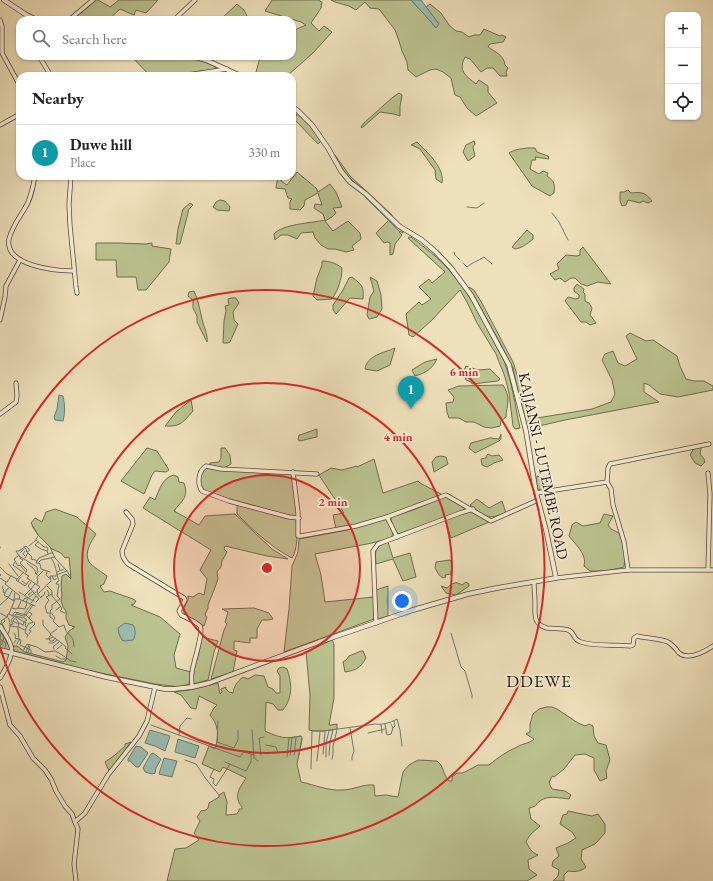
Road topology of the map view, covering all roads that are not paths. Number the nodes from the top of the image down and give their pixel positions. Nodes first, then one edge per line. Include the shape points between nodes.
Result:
1 (4, 0) edge
2 (93, 0) edge
3 (195, 0) edge
4 (29, 16) edge
5 (74, 16) edge
6 (178, 16) edge
7 (0, 20) edge
8 (41, 60) edge
9 (206, 60) edge
10 (227, 69) junction
11 (49, 72) edge
12 (207, 72) edge
13 (233, 72) edge
14 (16, 79) edge
15 (296, 110) edge
16 (16, 116) edge
17 (0, 125) edge
18 (34, 180) edge
19 (71, 180) edge
20 (20, 260) junction
21 (74, 270) junction
22 (77, 293) dead end
23 (0, 320) edge
24 (16, 383) dead end
25 (0, 414) edge
26 (709, 444) dead end
27 (293, 472) junction
28 (708, 473) dead end
29 (317, 474) dead end
30 (607, 482) junction
31 (536, 493) junction
32 (538, 500) junction
33 (473, 509) junction
34 (126, 512) dead end
35 (387, 517) junction
36 (299, 518) junction
37 (397, 538) junction
38 (628, 570) junction
39 (708, 570) junction
40 (713, 570) edge
41 (556, 578) junction
42 (534, 582) junction
43 (376, 623) junction
44 (0, 626) edge
45 (713, 646) edge
46 (0, 650) edge
47 (12, 653) junction
48 (0, 678) edge
49 (0, 687) edge
50 (155, 687) junction
51 (192, 687) junction
52 (75, 822) junction
53 (76, 881) edge

1 - 4 street
2 - 5 street
3 - 6 street
7 - 14 street via 2,53
8 - 11 street
9 - 10 street
10 - 12 street
10 - 13 street
15 - 31 street, KAJJANSI - LUTEMBE ROAD via 312,124 350,182 399,226 436,252 471,295 509,365 526,431
16 - 17 street
18 - 20 street via 30,198 9,240 11,250
19 - 21 street via 69,204
20 - 21 street via 27,264 63,271
20 - 23 street via 6,286
21 - 22 street
24 - 25 street via 16,402
26 - 30 street via 610,464
27 - 29 street
27 - 36 street
27 - 36 street via 206,466 201,470 199,486 202,491 209,494
28 - 39 street
30 - 31 street
30 - 38 street via 624,542
31 - 32 street, KAJJANSI - LUTEMBE ROAD
32 - 33 street via 491,521
32 - 41 street, KAJJANSI - LUTEMBE ROAD
33 - 35 street via 446,494
33 - 37 street
34 - 51 street via 133,524 122,551 124,560 184,598 185,602 179,611 181,615 201,628 192,672
35 - 36 street via 350,528 298,536
35 - 37 street
37 - 43 street via 378,544 374,551
38 - 39 street
38 - 41 street
39 - 40 street
41 - 42 street
42 - 43 street via 453,598
42 - 45 street via 534,617 537,623 548,628 570,630 578,641 630,646 634,645 634,638 637,636 668,642 680,654 688,657
43 - 51 street
44 - 47 street
46 - 47 street
47 - 48 street
47 - 50 street
49 - 52 street via 10,725 33,758 45,770
50 - 51 street
50 - 52 street via 147,721 139,736 108,775 85,813
52 - 53 street via 78,829 74,864

